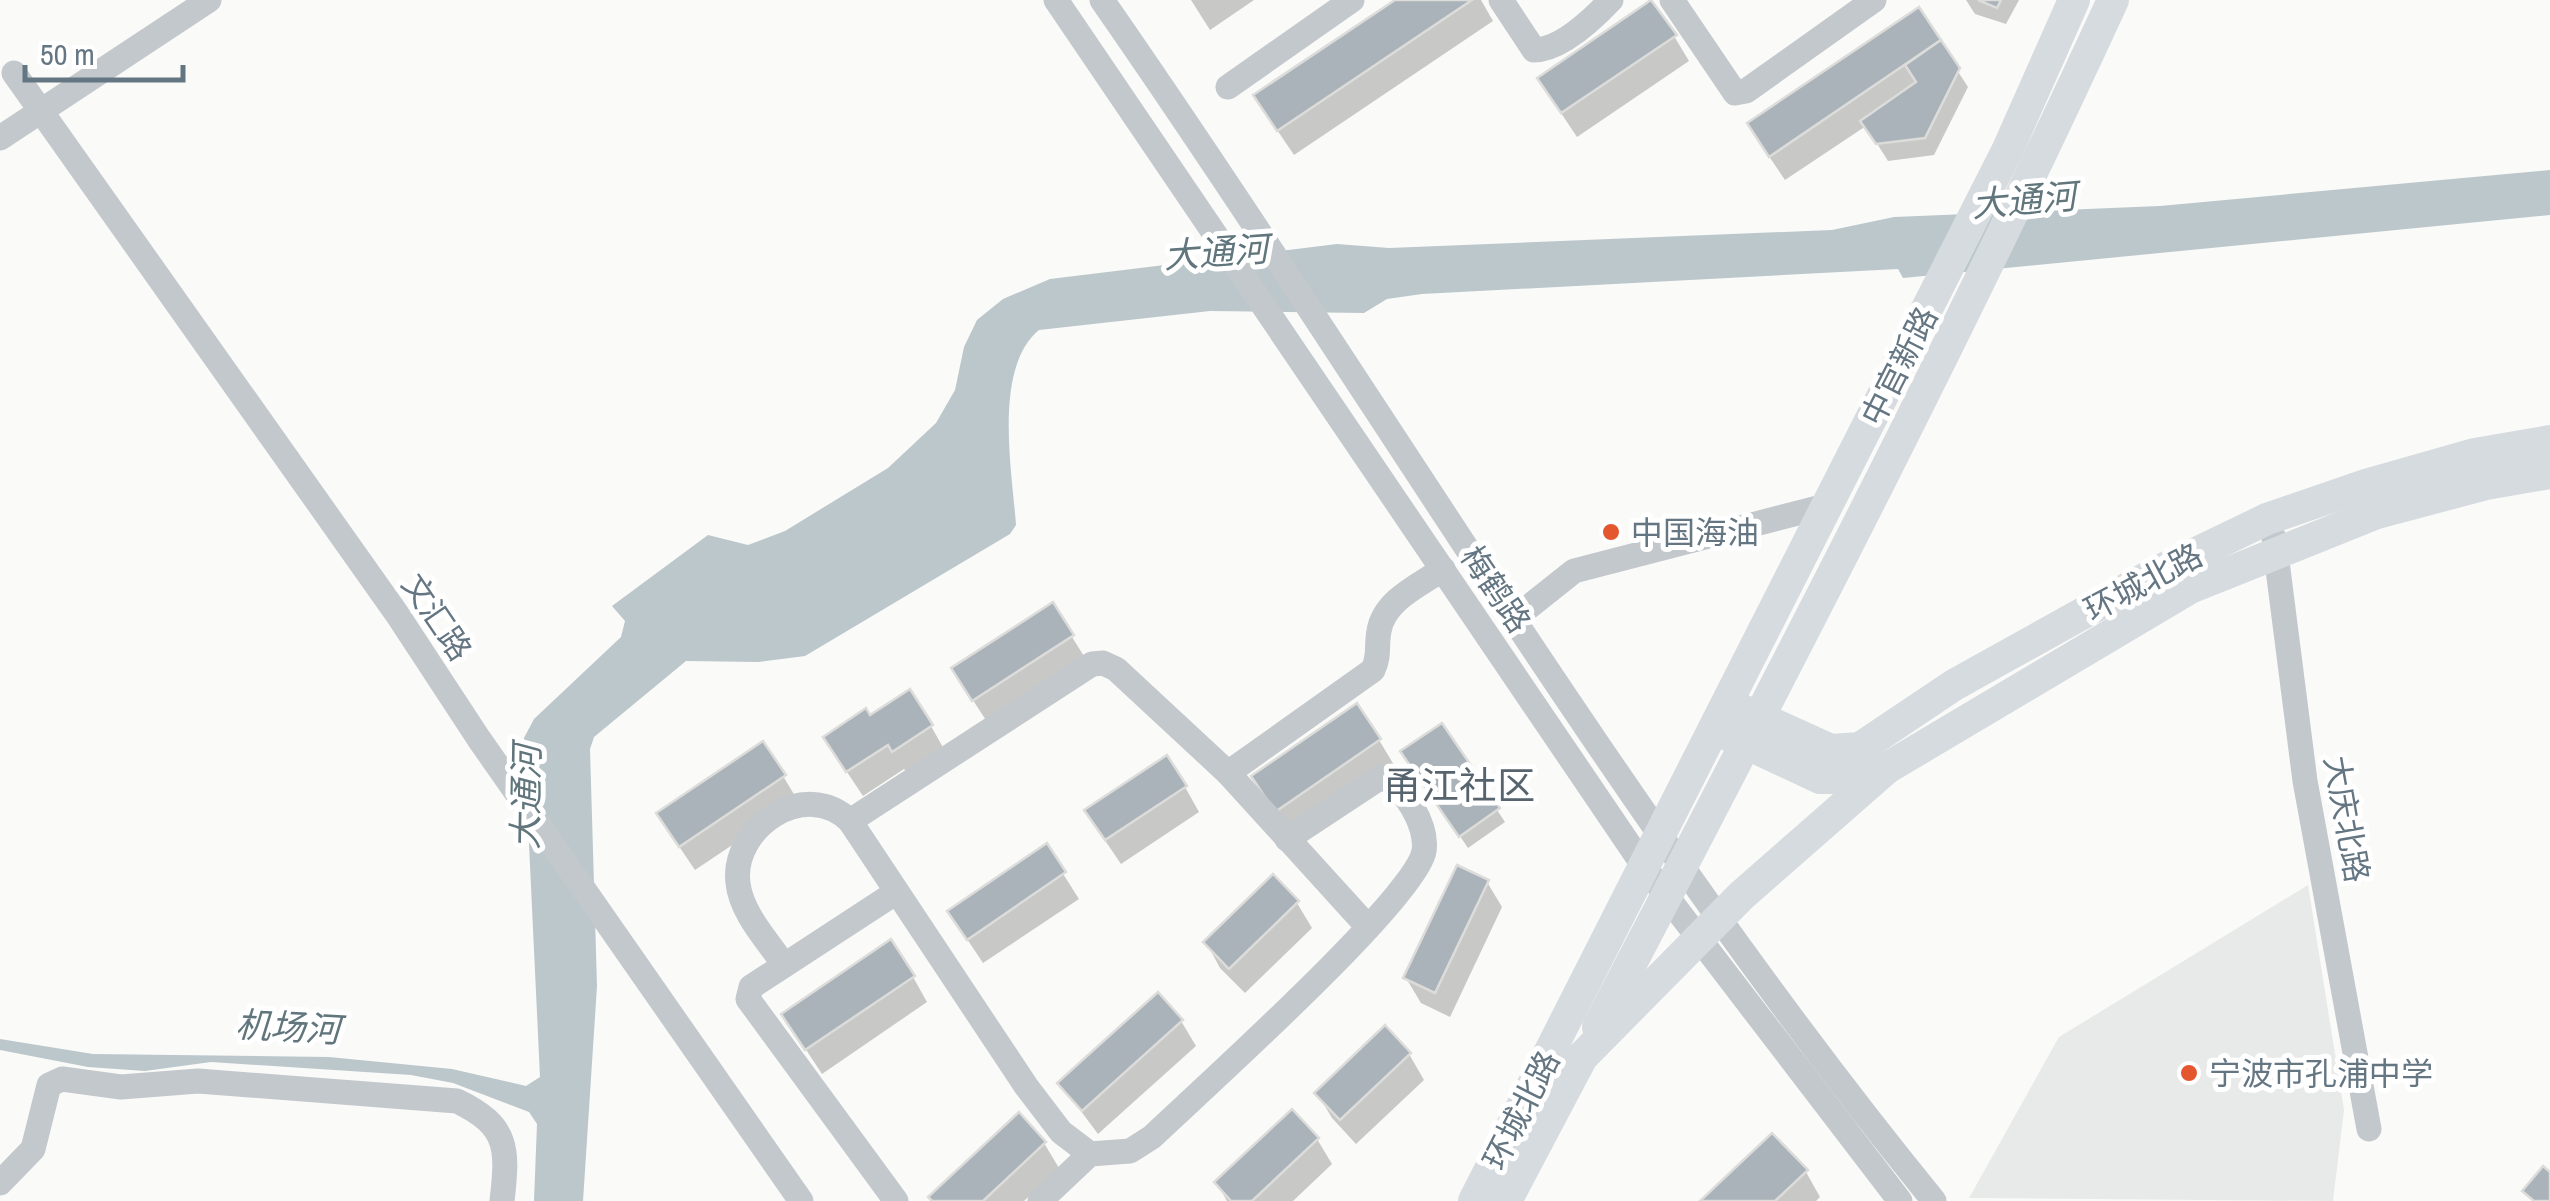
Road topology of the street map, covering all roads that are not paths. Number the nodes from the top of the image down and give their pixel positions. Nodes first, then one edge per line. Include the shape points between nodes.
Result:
1 (208, 0) edge
2 (1056, 0) edge
3 (1102, 0) edge
4 (1352, 0) edge
5 (1501, 0) edge
6 (1611, 0) edge
7 (1672, 0) edge
8 (1874, 0) edge
9 (2074, 0) edge
10 (2112, 0) edge
11 (14, 73) dead end
12 (1228, 87) dead end
13 (41, 111) junction
14 (0, 138) edge
15 (2550, 441) edge
16 (2550, 474) edge
17 (1829, 504) junction
18 (2267, 520) junction
19 (2278, 551) junction
20 (1443, 569) junction
21 (1515, 618) junction
22 (1722, 716) junction
23 (1754, 731) junction
24 (1887, 768) junction
25 (1228, 773) junction
26 (850, 820) junction
27 (1660, 838) junction
28 (1287, 839) junction
29 (1644, 868) junction
30 (1674, 882) junction
31 (894, 892) junction
32 (1368, 927) junction
33 (1710, 927) junction
34 (784, 965) junction
35 (1582, 1058) junction
36 (2369, 1129) dead end
37 (1090, 1154) junction
38 (0, 1184) edge
39 (502, 1201) edge
40 (801, 1201) edge
41 (896, 1201) edge
42 (1040, 1201) edge
43 (1474, 1201) edge
44 (1506, 1201) edge
45 (1900, 1201) edge
46 (1934, 1201) edge

1 - 13 street
2 - 20 street, 梅鹤路
3 - 21 street, 梅鹤路
4 - 12 street
5 - 6 street via 1534,50 1591,21
7 - 8 street via 1735,92 1746,91
9 - 17 main road, 中官新路 via 2008,149
10 - 23 main road, 中官新路
11 - 13 street, 文汇路
13 - 14 street
13 - 40 street, 文汇路
15 - 18 main road, 环城北路 via 2457,460
16 - 19 main road, 环城北路 via 2376,513
17 - 21 street via 1574,571
17 - 22 main road, 中官新路
18 - 19 street, 大庆北路
18 - 23 main road, 环城北路 via 2159,571 1954,685 1860,748 1831,750
19 - 24 main road, 环城北路 via 2190,588
19 - 36 street, 大庆北路 via 2306,780
20 - 25 street via 1384,615 1373,670
20 - 29 street, 梅鹤路
21 - 27 street, 梅鹤路
22 - 23 main road, 环城北路
22 - 27 main road, 环城北路
23 - 24 main road, 环城北路 via 1820,778
23 - 30 main road, 环城北路
24 - 33 main road, 环城北路
25 - 26 street via 1104,662
25 - 28 street
26 - 31 street
26 - 34 street via 820,801 794,804 754,836 739,858 744,904
27 - 29 main road, 环城北路
27 - 30 street, 梅鹤路
28 - 32 street
28 - 32 street via 1381,777 1394,782 1424,833 1424,854 1406,886
29 - 30 street, 梅鹤路
29 - 43 main road, 环城北路
30 - 33 street, 梅鹤路
30 - 35 main road, 环城北路
31 - 34 street
31 - 37 street via 1061,1132
32 - 37 street via 1152,1137 1130,1151
33 - 35 main road, 环城北路
33 - 45 street, 梅鹤路
33 - 46 street, 梅鹤路
34 - 41 street via 752,987 748,999
35 - 44 main road, 环城北路
37 - 42 street
38 - 39 street via 33,1149 49,1085 62,1078 120,1088 198,1081 457,1101 498,1129 507,1155

